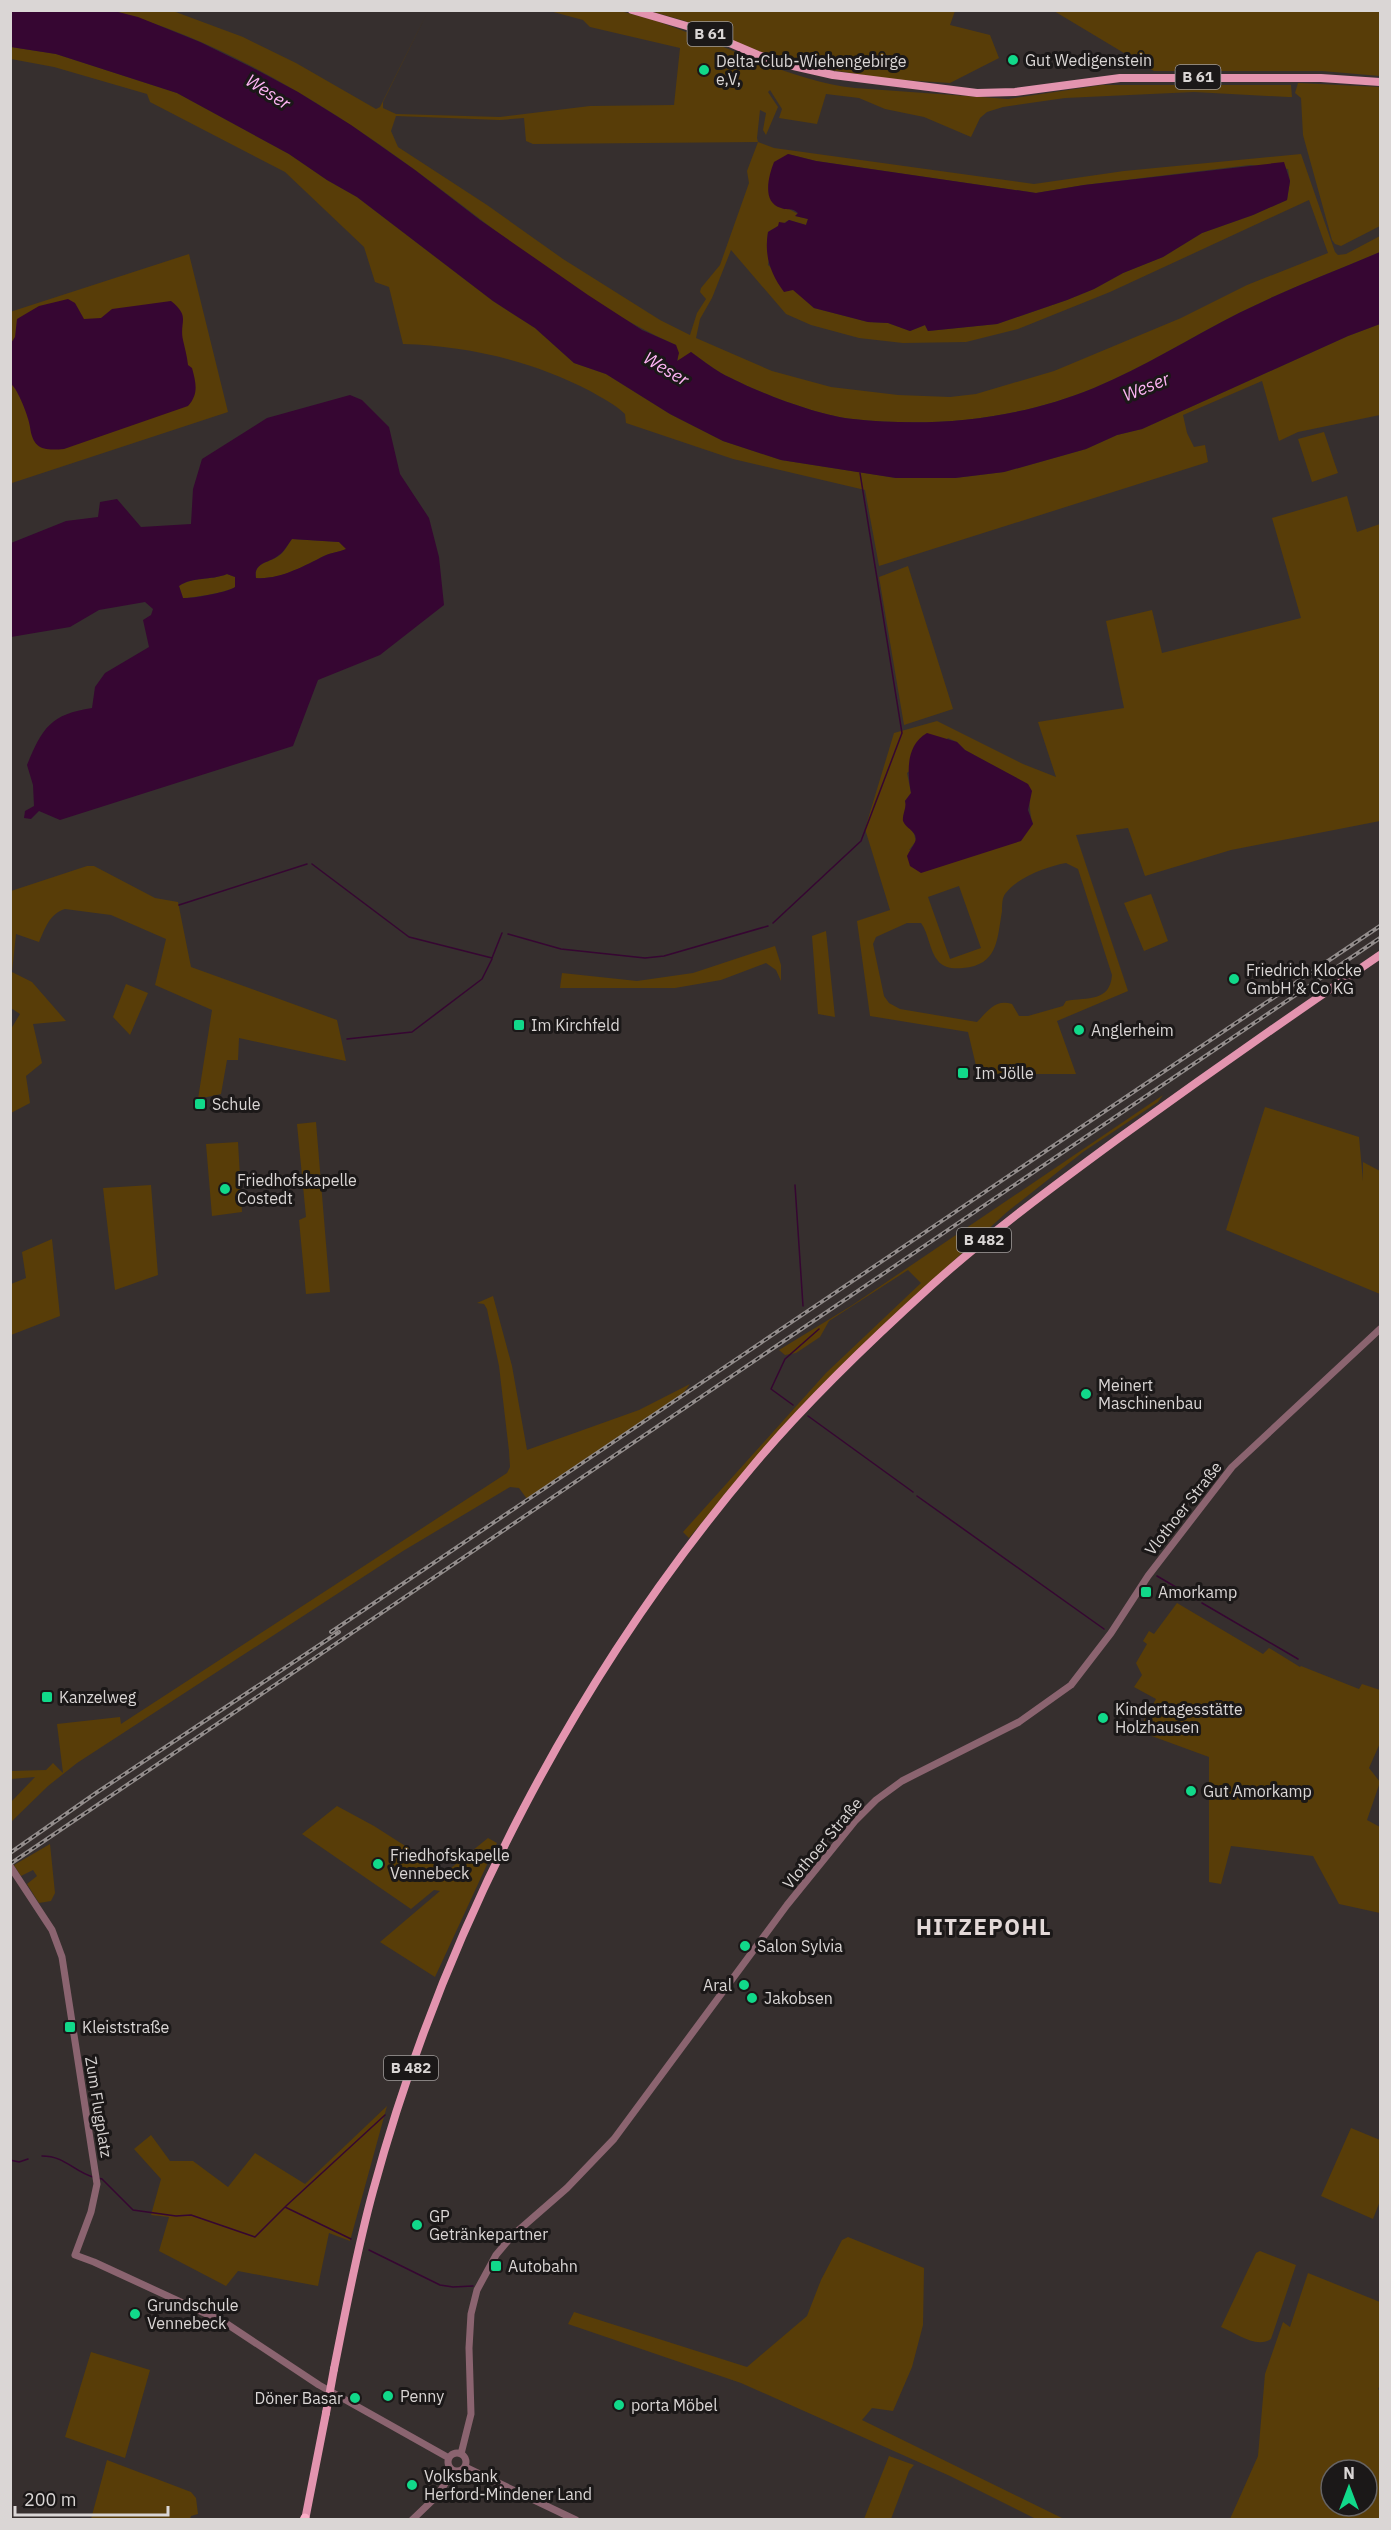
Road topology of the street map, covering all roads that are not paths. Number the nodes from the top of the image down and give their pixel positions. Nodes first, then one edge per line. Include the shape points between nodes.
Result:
1 (632, 10) edge
2 (1380, 82) edge
3 (1380, 955) edge
4 (1380, 1329) edge
5 (10, 1866) edge
6 (461, 2454) junction
7 (449, 2458) junction
8 (465, 2467) junction
9 (453, 2471) junction
10 (305, 2519) edge
11 (412, 2520) edge
12 (576, 2520) edge

1 - 2 main road, B 61 via 697,29 789,66 977,93 1129,77
3 - 10 main road, B 482, bridge via 1203,1077 1012,1218 932,1284 754,1464 680,1558 610,1660 537,1785 494,1867 441,1987 373,2192
4 - 6 street, Vlothoer Straße via 1232,1467 1071,1685 1019,1722 902,1781 855,1821 787,1905 614,2139 496,2255 477,2290 471,2314 471,2414
5 - 7 street, Zum Flugplatz via 52,1930 62,1957 97,2177 93,2206 75,2255 224,2322 329,2391
6 - 7 street
6 - 8 street via 466,2459
7 - 9 street via 448,2465
8 - 9 street
8 - 12 street
9 - 11 street via 436,2496

